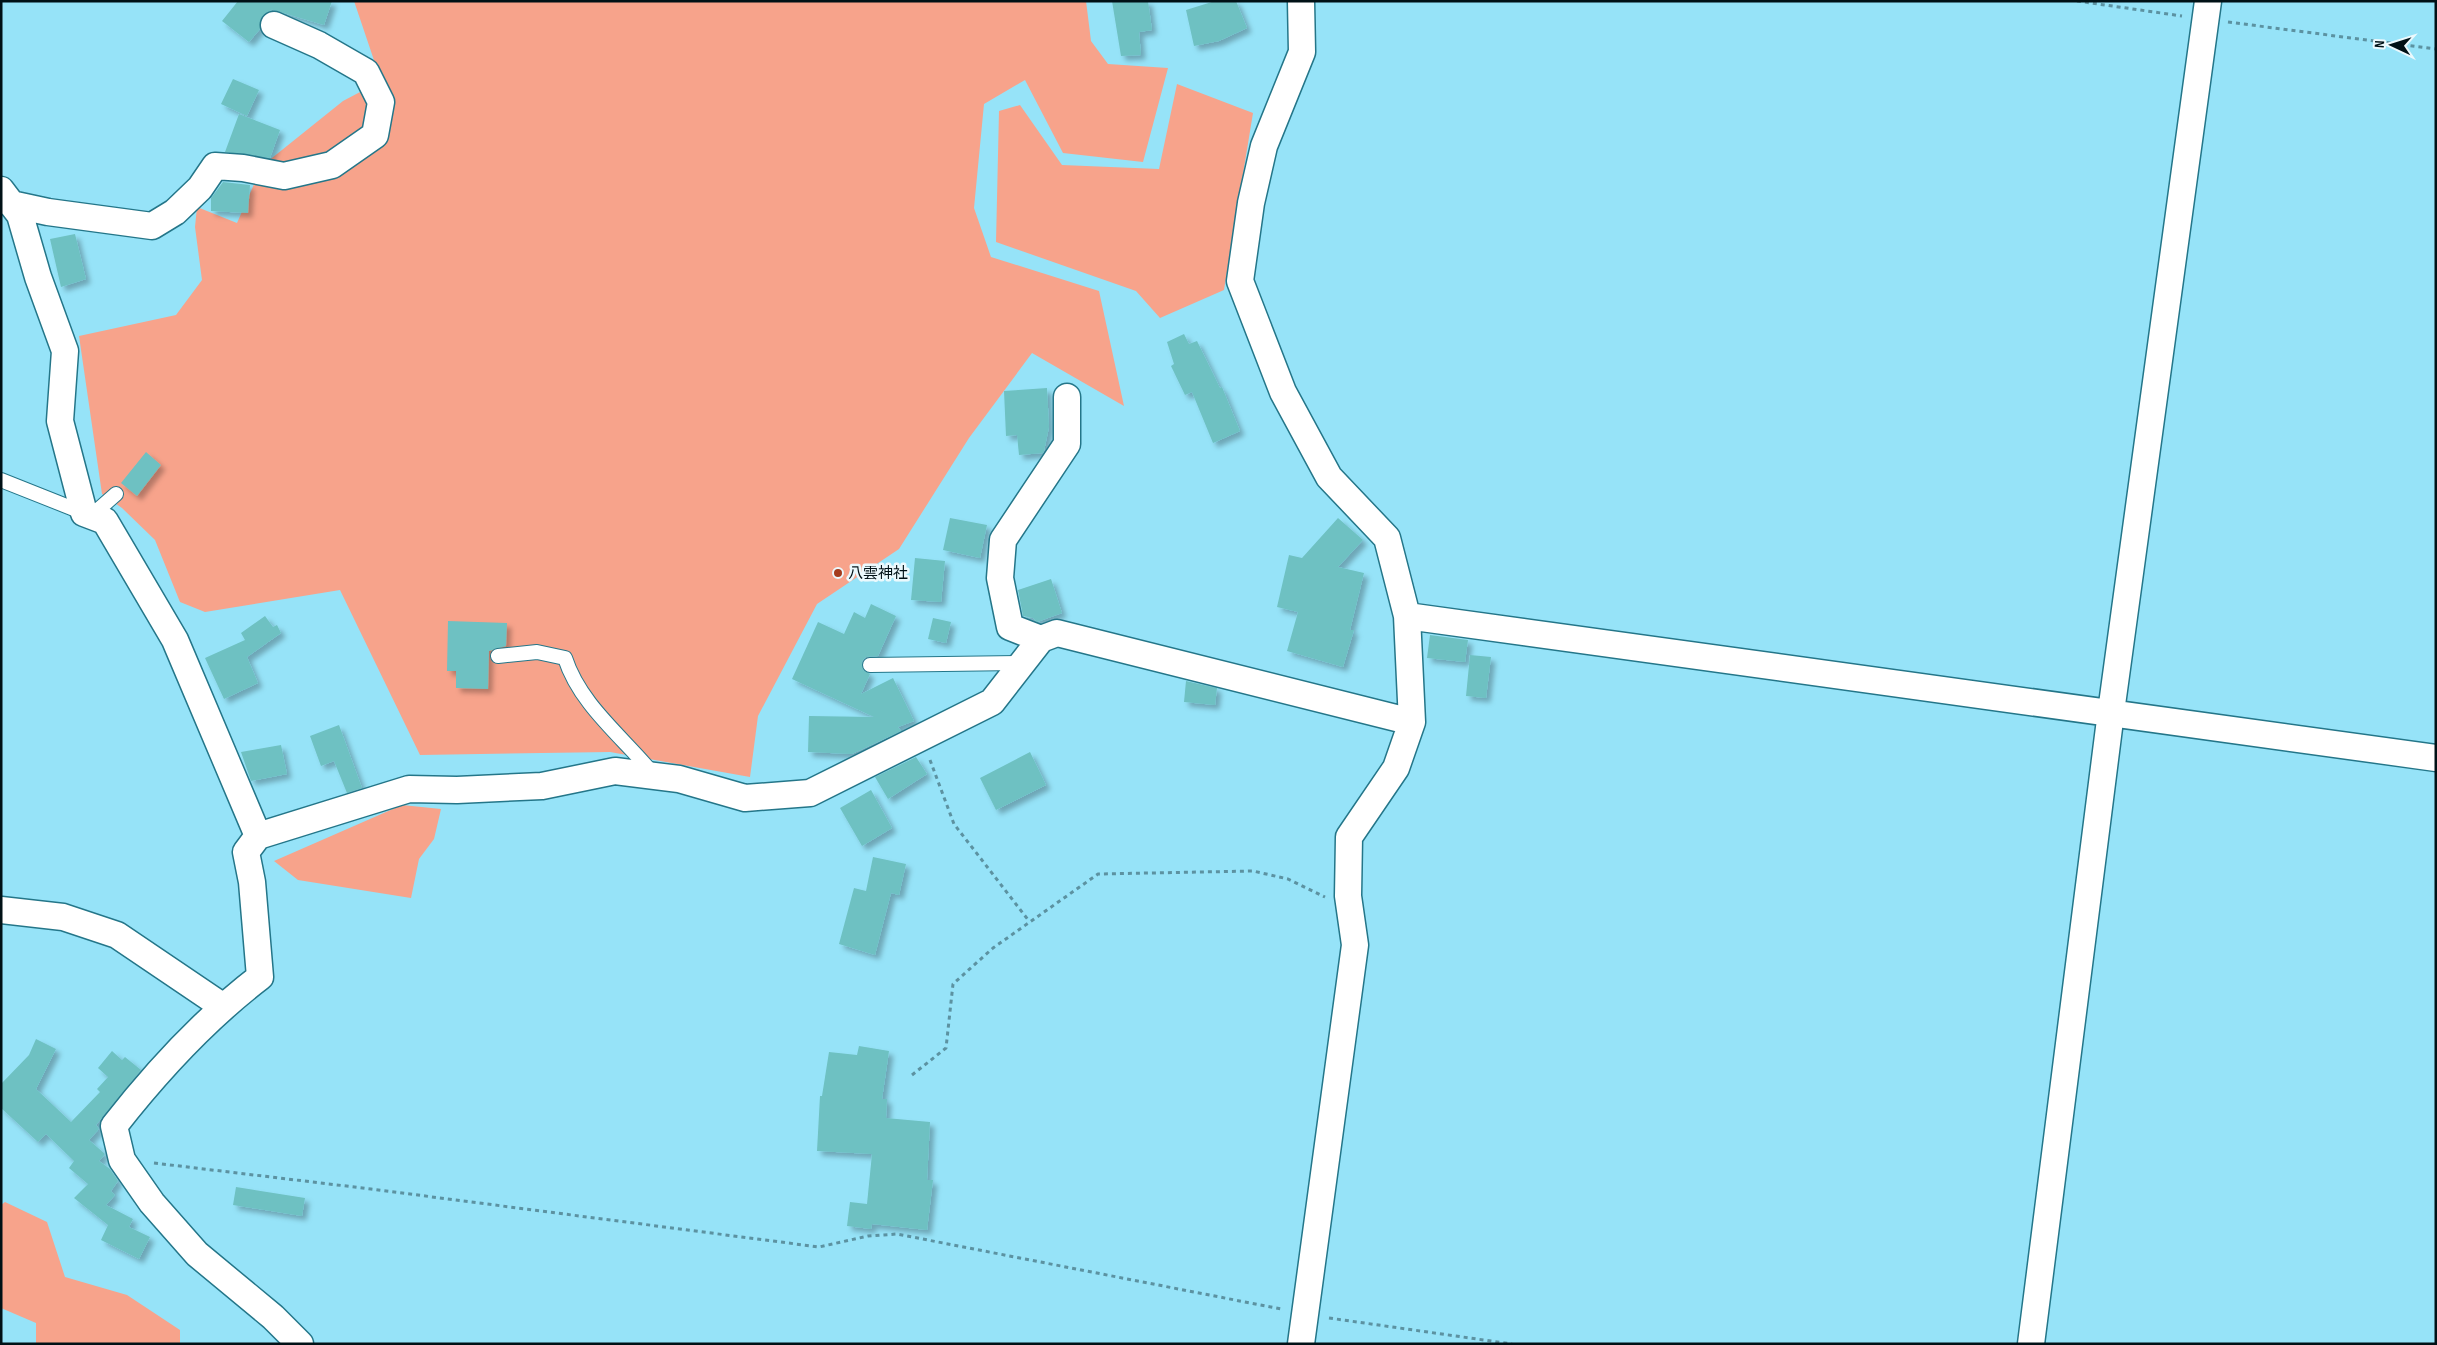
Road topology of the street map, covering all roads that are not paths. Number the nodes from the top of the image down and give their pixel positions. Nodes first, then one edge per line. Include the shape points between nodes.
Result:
1 (1301, 1) edge
2 (2207, 10) edge
3 (274, 25) dead end
4 (6, 197) edge
5 (1067, 397) dead end
6 (1, 480) edge
7 (116, 494) dead end
8 (88, 515) junction
9 (1407, 616) junction
10 (1041, 639) junction
11 (498, 656) dead end
12 (1022, 663) junction
13 (870, 665) dead end
14 (2111, 712) junction
15 (1412, 722) junction
16 (2436, 758) edge
17 (655, 776) junction
18 (258, 836) junction
19 (1, 910) edge
20 (222, 1006) junction
21 (300, 1344) edge
22 (1301, 1344) edge
23 (2031, 1344) edge

1 - 9 street via 1302,52 1264,146 1251,203 1240,281 1283,392 1328,477 1387,538
2 - 14 street
3 - 4 street via 366,72 381,102 376,135 332,165 284,176 215,166 200,188 175,212 152,226 48,212
4 - 8 street via 20,215 65,351 60,421
5 - 10 street via 1067,444 1003,540 1000,578 1010,627
6 - 8 lane
7 - 8 lane
8 - 18 street via 105,521 175,640
9 - 14 street
9 - 15 street
10 - 12 street
10 - 15 street via 1057,633
11 - 17 lane via 537,652 564,658 570,676 592,707
12 - 13 lane
12 - 17 street via 992,702 810,792 744,798 678,779
14 - 16 street
14 - 23 street
15 - 22 street via 1396,768 1349,837 1348,896 1355,945
17 - 18 street via 615,771 542,786 409,789
18 - 20 street via 246,852 252,882 260,976
19 - 20 street via 63,917 117,935
20 - 21 street via 137,1096 114,1126 122,1160 152,1203 196,1254 273,1317

